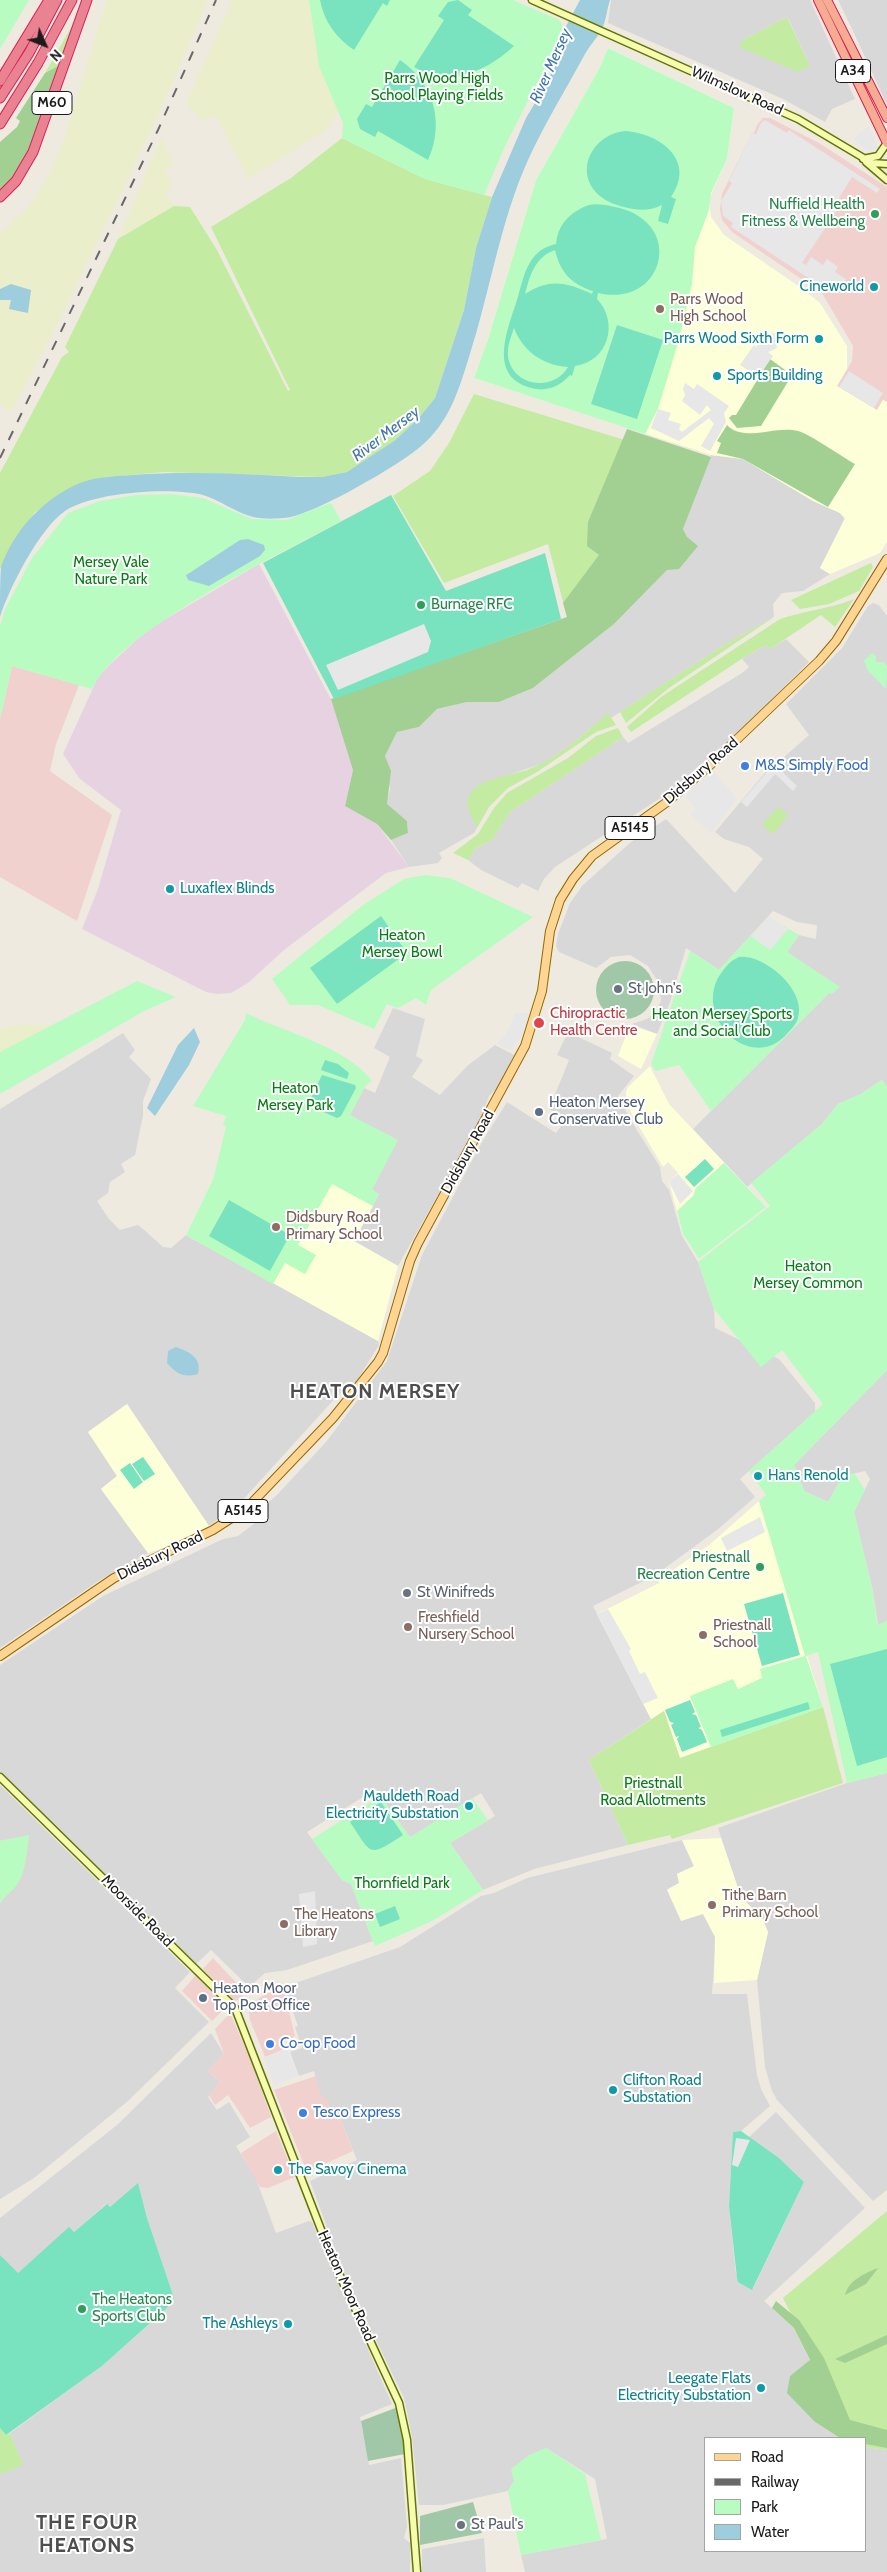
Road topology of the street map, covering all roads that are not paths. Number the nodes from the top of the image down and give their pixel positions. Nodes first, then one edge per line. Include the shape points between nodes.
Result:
1 (49, 0) edge
2 (57, 0) edge
3 (72, 0) edge
4 (88, 0) edge
5 (532, 0) edge
6 (818, 0) edge
7 (827, 0) edge
8 (0, 82) edge
9 (0, 98) edge
10 (887, 118) edge
11 (0, 124) edge
12 (887, 143) edge
13 (863, 159) junction
14 (887, 164) edge
15 (887, 180) edge
16 (0, 197) edge
17 (885, 562) edge
18 (0, 1656) edge
19 (0, 1777) edge
20 (235, 2008) joint
21 (417, 2572) edge

1 - 8 highway
2 - 9 highway
3 - 11 highway, M60
4 - 16 highway, M60 via 33,152 16,181
5 - 13 main road, Wilmslow Road via 798,119
6 - 12 highway, A34
7 - 10 highway, A34
12 - 13 main road via 878,156
13 - 14 main road, Wilmslow Road
13 - 15 main road, Wilmslow Road
17 - 18 main road, Didsbury Road / A5145 via 836,641 819,662 681,790 592,856 560,900 550,931 542,991 525,1046 418,1243 383,1353 333,1418 239,1516 114,1578
19 - 20 main road, Moorside Road
20 - 21 main road, Heaton Moor Road via 334,2263 400,2403 407,2440

